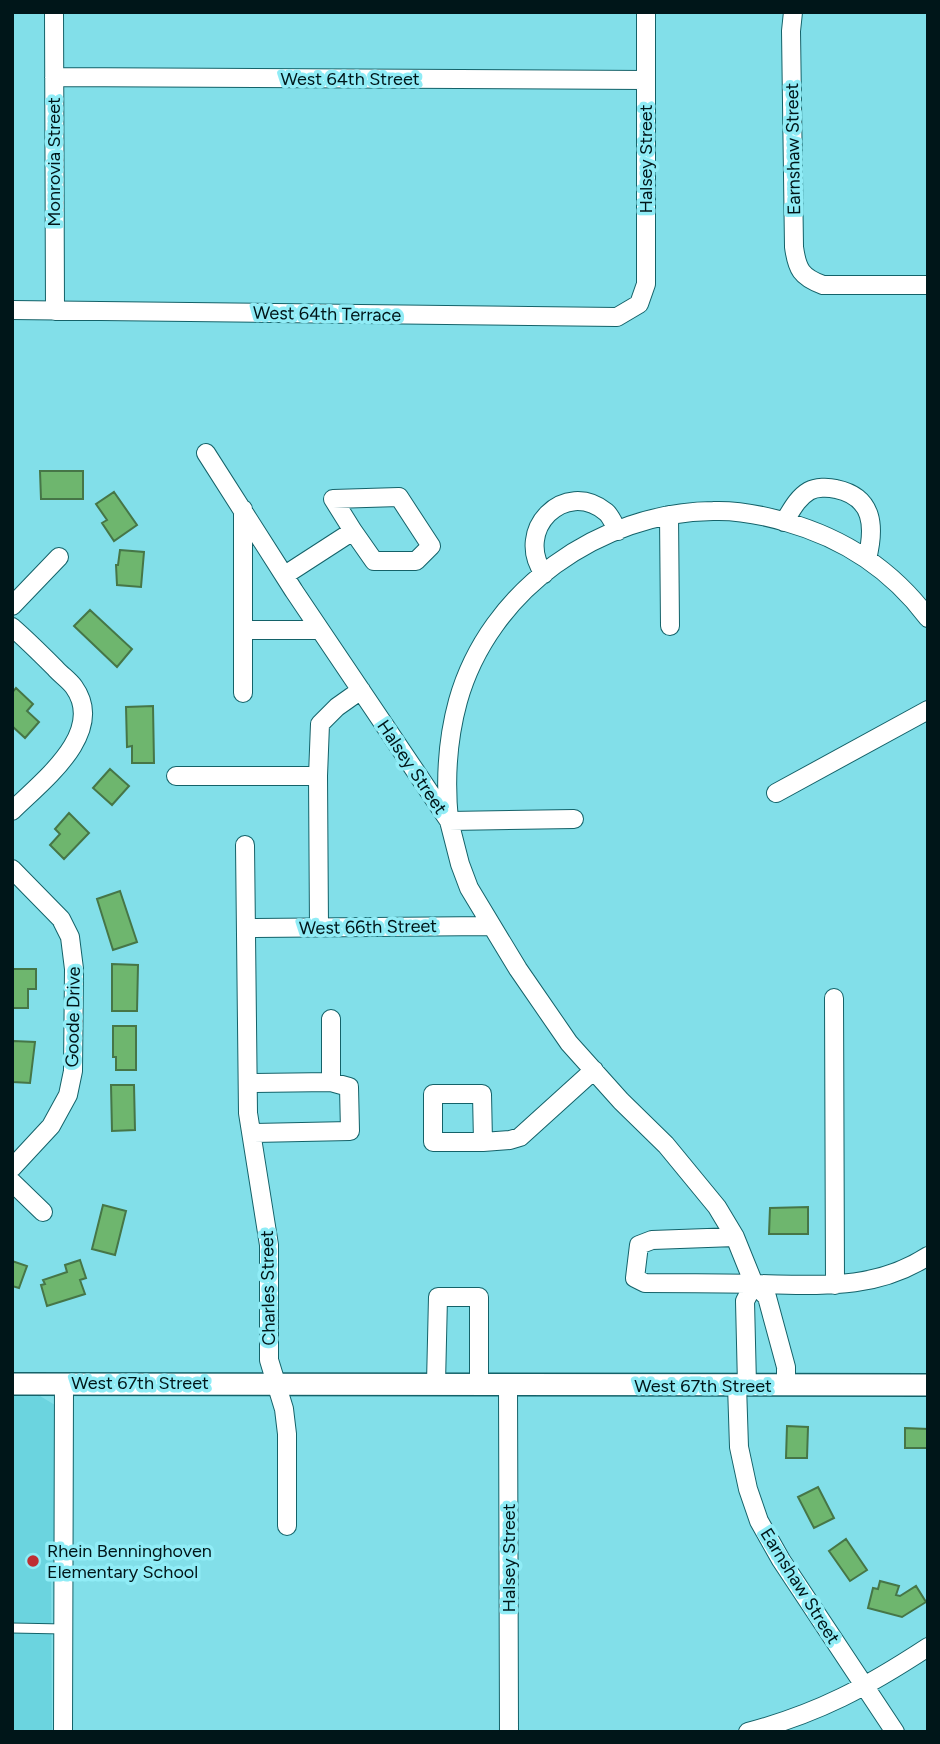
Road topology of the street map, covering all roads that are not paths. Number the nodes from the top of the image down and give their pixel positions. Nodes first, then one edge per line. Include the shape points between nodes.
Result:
1 (54, 12) edge
2 (646, 12) edge
3 (793, 12) edge
4 (54, 77) junction
5 (646, 80) junction
6 (928, 285) edge
7 (639, 304) joint
8 (12, 310) edge
9 (55, 311) junction
10 (206, 453) dead end
11 (243, 509) junction
12 (669, 515) junction
13 (784, 522) junction
14 (353, 531) junction
15 (618, 531) junction
16 (59, 556) dead end
17 (867, 559) junction
18 (544, 574) junction
19 (285, 575) junction
20 (12, 606) edge
21 (925, 607) edge
22 (670, 626) dead end
23 (12, 627) edge
24 (243, 630) junction
25 (320, 630) junction
26 (361, 690) junction
27 (243, 693) dead end
28 (928, 710) edge
29 (176, 776) dead end
30 (318, 776) junction
31 (776, 793) dead end
32 (12, 811) edge
33 (574, 818) dead end
34 (449, 821) junction
35 (244, 845) dead end
36 (12, 869) edge
37 (491, 926) junction
38 (246, 928) junction
39 (320, 928) junction
40 (834, 998) dead end
41 (331, 1019) dead end
42 (594, 1070) junction
43 (331, 1082) junction
44 (248, 1083) junction
45 (252, 1133) junction
46 (483, 1142) dead end
47 (12, 1168) edge
48 (12, 1182) edge
49 (43, 1212) dead end
50 (735, 1237) junction
51 (928, 1256) edge
52 (754, 1284) junction
53 (835, 1285) junction
54 (64, 1383) junction
55 (278, 1383) junction
56 (436, 1383) junction
57 (479, 1383) junction
58 (12, 1384) edge
59 (508, 1385) junction
60 (742, 1385) junction
61 (928, 1385) edge
62 (786, 1386) junction
63 (287, 1526) dead end
64 (12, 1628) edge
65 (64, 1629) junction
66 (928, 1647) edge
67 (864, 1686) junction
68 (64, 1732) edge
69 (509, 1732) edge
70 (748, 1732) edge
71 (895, 1732) edge

1 - 4 street, Monrovia Street
2 - 5 street, Halsey Street
3 - 6 street, Earnshaw Street via 793,247 797,266 809,280 823,285
4 - 5 street, West 64th Street
4 - 9 street, Monrovia Street
5 - 7 street, Halsey Street via 646,284
7 - 9 street, West 64th Terrace via 617,317
8 - 9 street, West 64th Terrace
10 - 11 street, Halsey Street
11 - 19 street, Halsey Street
11 - 24 street
12 - 13 street via 715,510 753,513
12 - 15 street
12 - 22 street
13 - 17 street via 830,537
13 - 17 street via 810,490 847,491 861,500 870,517 872,540
14 - 14 street via 374,561 416,561 431,546 399,497 333,499
14 - 19 street
15 - 18 street via 587,542
15 - 18 street via 608,513 590,503 565,503 549,512 536,530 534,552
16 - 20 street
17 - 21 street
18 - 34 street via 506,610 467,674 448,757
19 - 25 street, Halsey Street
23 - 32 street via 74,687 82,703 83,722 69,752
24 - 25 street
24 - 27 street
25 - 26 street, Halsey Street
26 - 30 street via 320,724
26 - 34 street, Halsey Street
28 - 31 street
29 - 30 street
30 - 39 street
33 - 34 street
34 - 37 street, Halsey Street via 469,888
35 - 38 street, Charles Street
36 - 47 street, Goode Drive via 61,919 70,937 74,969 73,1071 68,1095 51,1126
37 - 39 street, West 66th Street
37 - 42 street, Halsey Street via 569,1042
38 - 39 street, West 66th Street
38 - 44 street, Charles Street
40 - 53 street
41 - 43 street
42 - 46 street via 520,1136
42 - 50 street, Halsey Street via 681,1163
43 - 44 street
43 - 45 street via 349,1087 350,1131
44 - 45 street, Charles Street
45 - 55 street, Charles Street via 269,1245 269,1360
48 - 49 street
50 - 52 street, Halsey Street
50 - 52 street via 652,1240 639,1245 635,1278 645,1283
51 - 53 street via 878,1279
52 - 53 street
52 - 60 street via 745,1301
52 - 62 street, Halsey Street via 767,1297 786,1367
54 - 55 street, West 67th Street
54 - 58 street, West 67th Street
54 - 65 street
55 - 56 street, West 67th Street
55 - 63 street, Charles Street via 286,1434
56 - 57 street, West 67th Street
56 - 57 street via 438,1297 479,1297
57 - 59 street, West 67th Street
59 - 60 street, West 67th Street
59 - 69 street, Halsey Street
60 - 62 street, West 67th Street
60 - 67 street, Earnshaw Street via 739,1447 759,1521
61 - 62 street, West 67th Street
64 - 65 lane
65 - 68 street
66 - 67 street
67 - 70 street via 785,1722
67 - 71 street, Earnshaw Street

